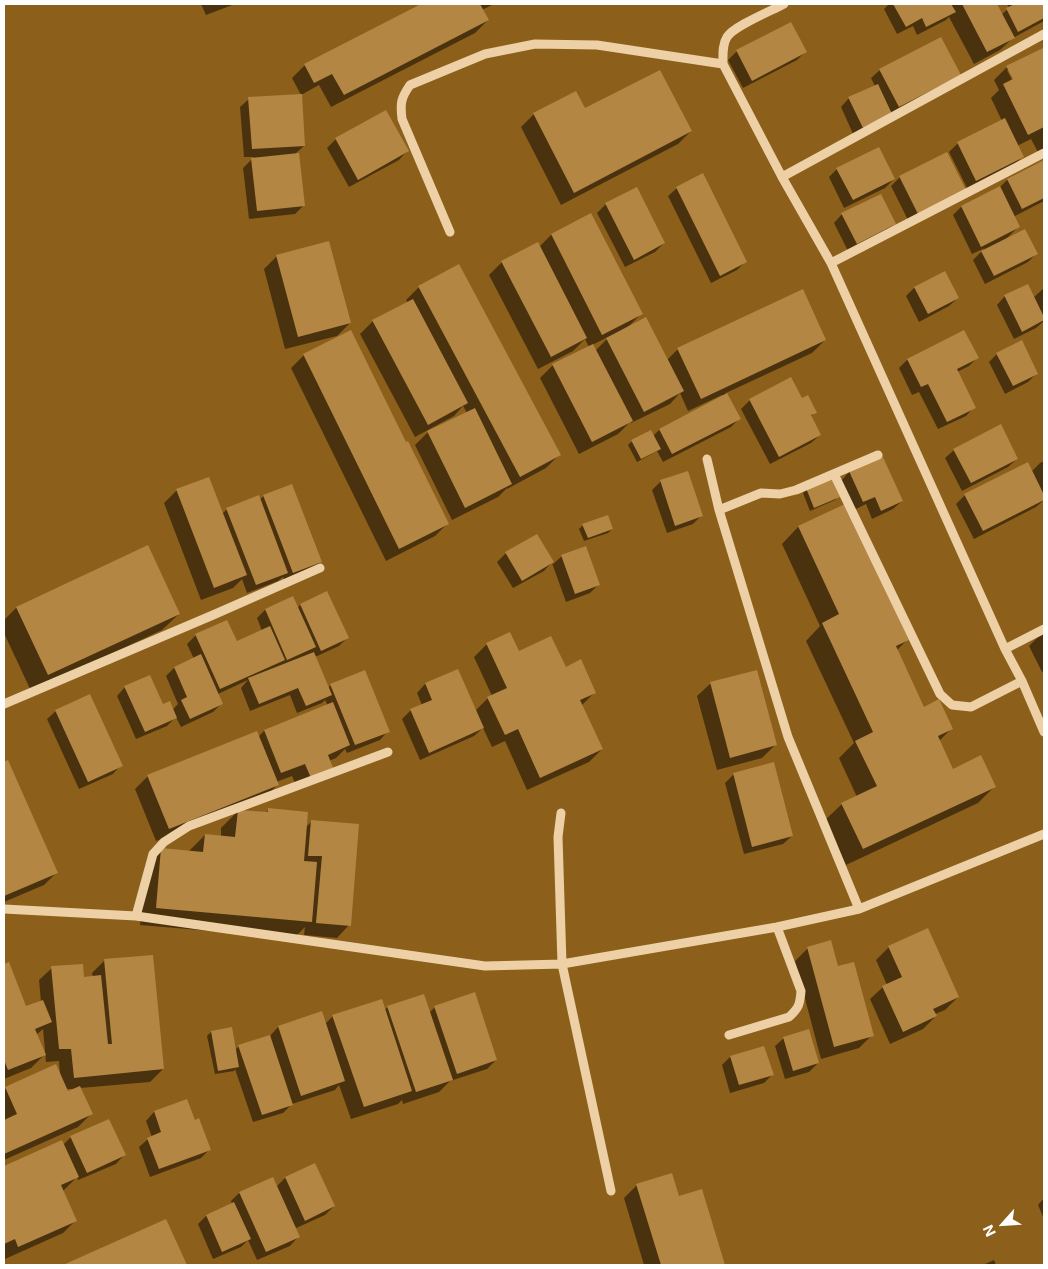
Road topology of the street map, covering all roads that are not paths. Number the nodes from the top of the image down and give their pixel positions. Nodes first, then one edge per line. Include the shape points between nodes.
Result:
1 (784, 4) edge
2 (1044, 34) edge
3 (723, 64) junction
4 (1044, 153) edge
5 (782, 177) junction
6 (450, 232) dead end
7 (831, 263) junction
8 (878, 455) dead end
9 (707, 459) dead end
10 (834, 474) junction
11 (719, 510) junction
12 (320, 568) dead end
13 (1044, 629) edge
14 (1006, 649) junction
15 (1022, 681) junction
16 (4, 704) edge
17 (1044, 732) edge
18 (388, 752) dead end
19 (561, 813) dead end
20 (1044, 834) edge
21 (4, 909) edge
22 (859, 909) junction
23 (136, 916) junction
24 (777, 927) junction
25 (562, 964) junction
26 (729, 1035) dead end
27 (612, 1191) dead end

1 - 3 street via 734,30 723,48
2 - 5 street
3 - 5 street
3 - 6 street via 596,45 535,44 485,54 410,85 400,103 402,119
4 - 7 street
5 - 7 street
7 - 14 street
8 - 10 street
9 - 11 street
10 - 11 street via 796,490 780,494 761,493
10 - 15 street via 940,694 952,705 971,707
11 - 22 street via 788,737
12 - 16 street
13 - 14 street
14 - 15 street
15 - 17 street
18 - 23 street via 190,826 164,842 153,854
19 - 25 street via 558,838
20 - 22 street
21 - 23 street
22 - 24 street
23 - 25 street via 485,966
24 - 25 street
24 - 26 street via 801,991 800,1001 789,1017
25 - 27 street

